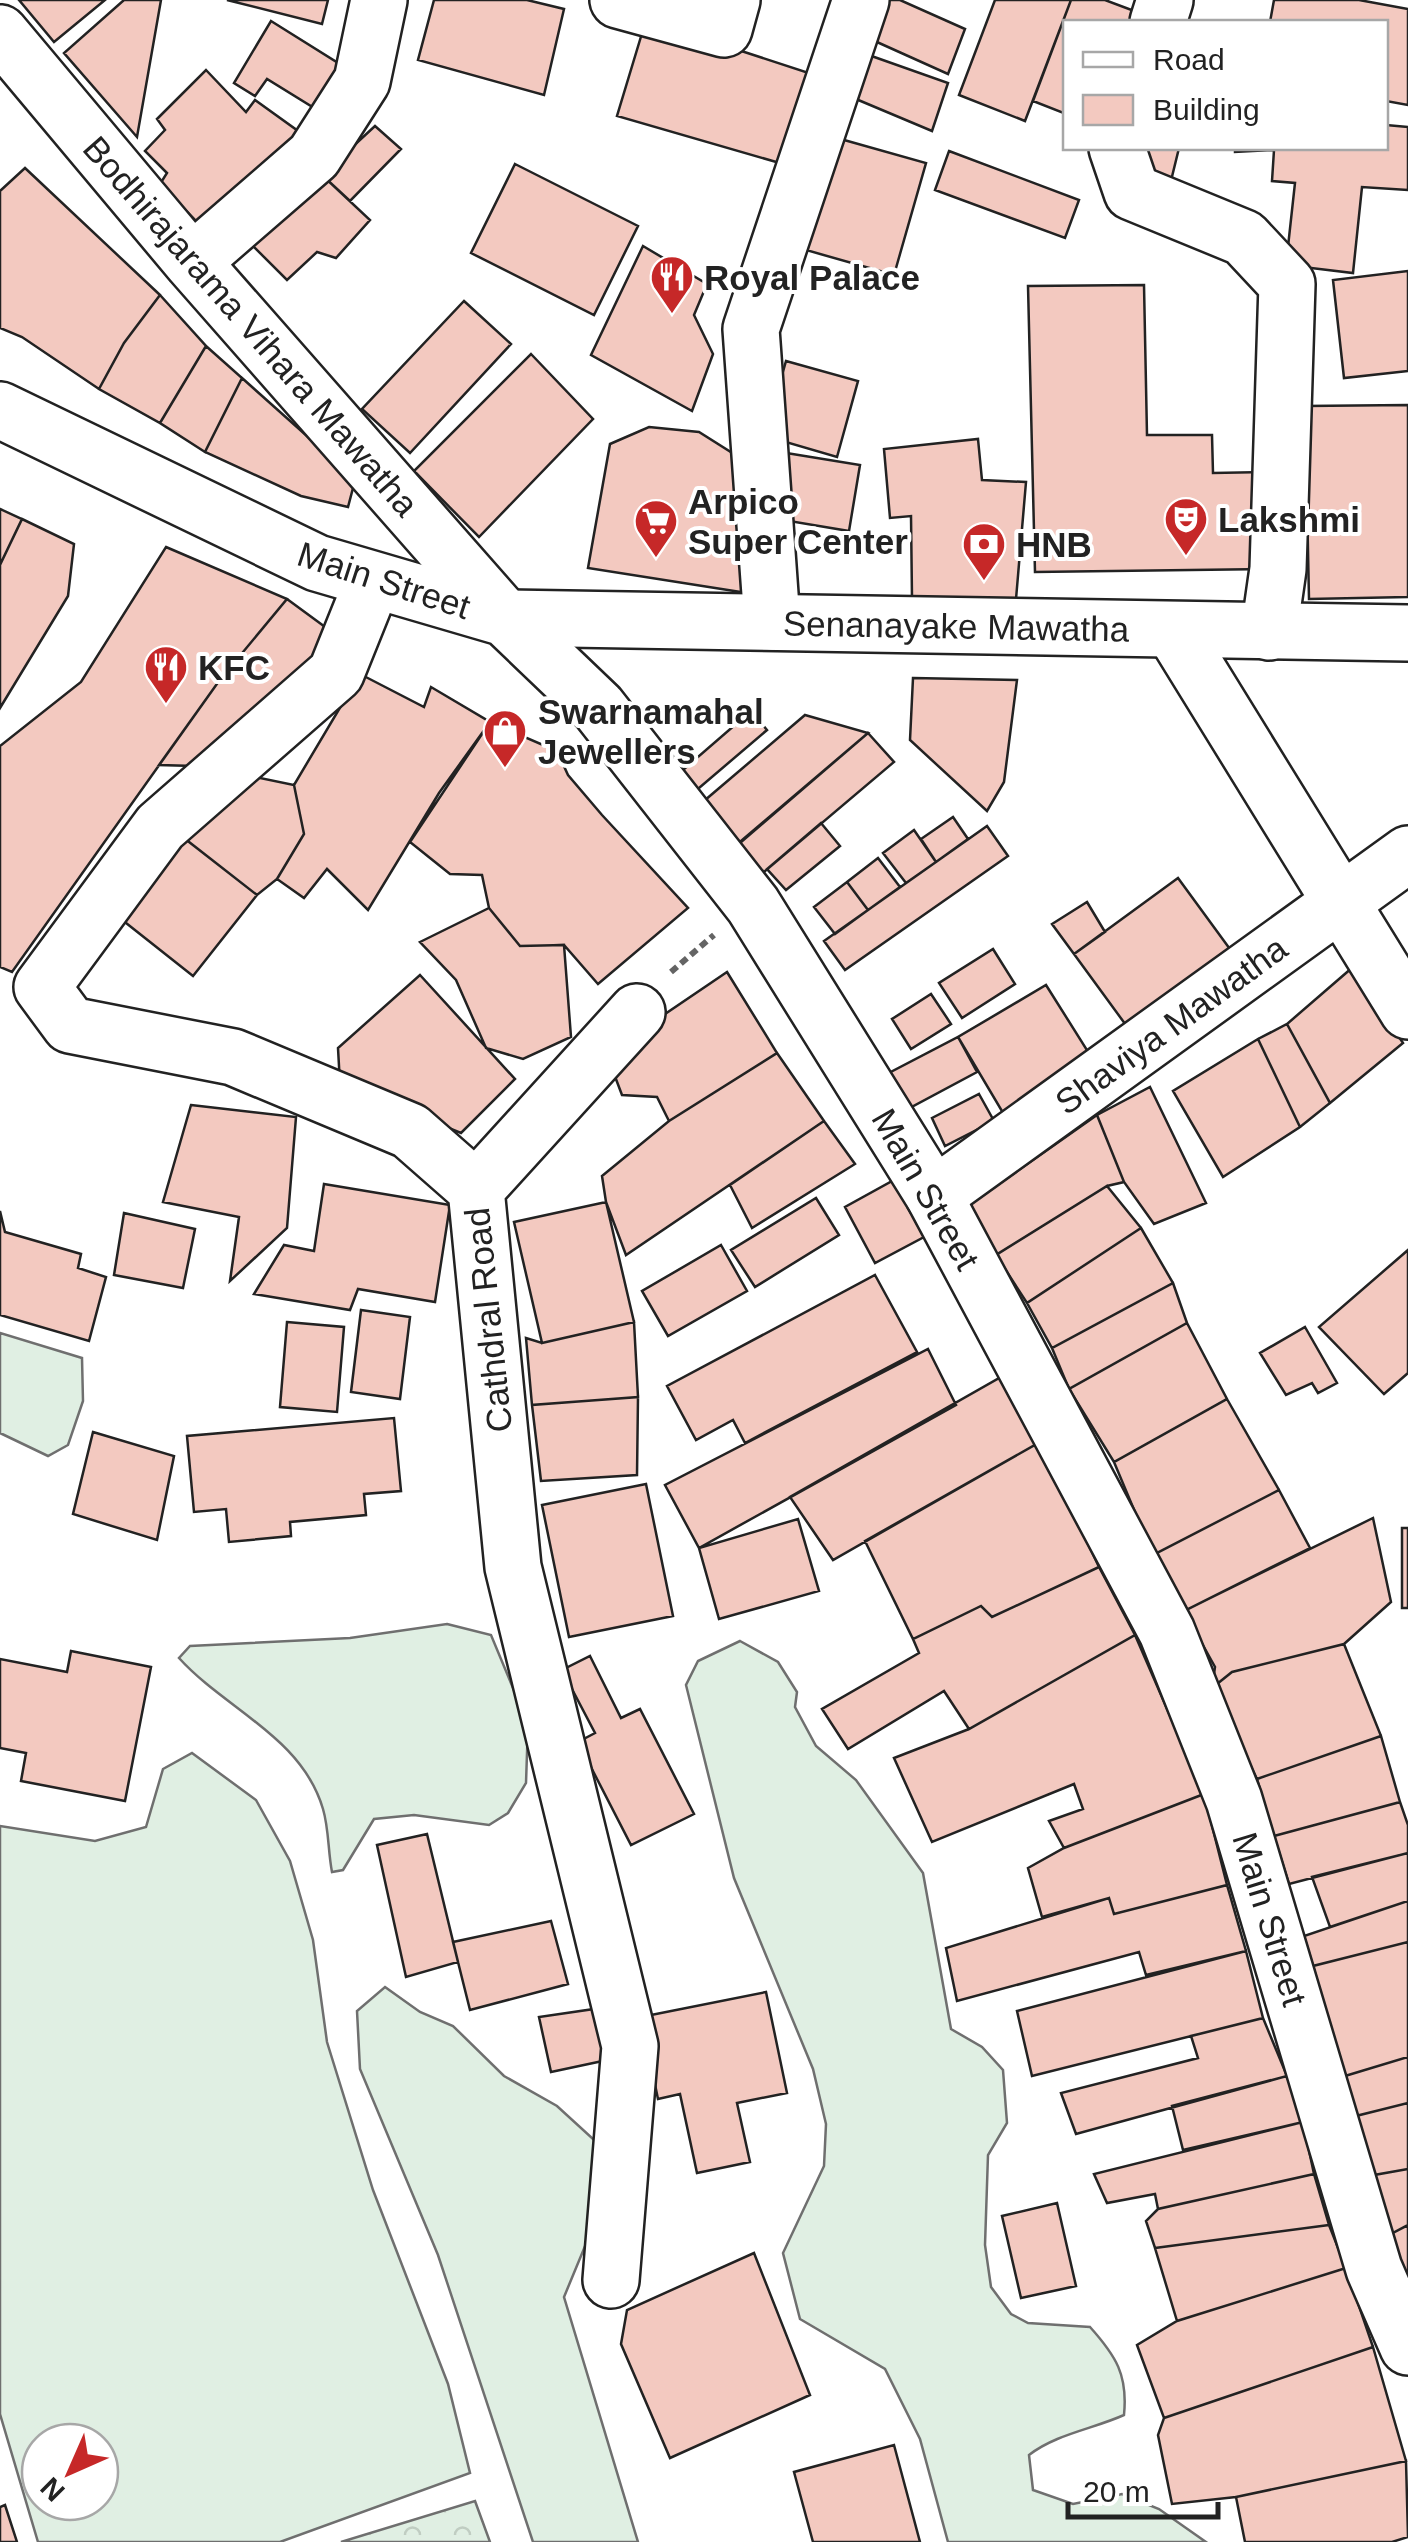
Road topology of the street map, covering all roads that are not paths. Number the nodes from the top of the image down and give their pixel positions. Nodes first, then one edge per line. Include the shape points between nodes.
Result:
1 (379, 0) edge
2 (618, 0) edge
3 (732, 0) edge
4 (861, 0) edge
5 (0, 34) edge
6 (1118, 150) edge
7 (192, 262) junction
8 (0, 410) edge
9 (374, 581) junction
10 (504, 618) junction
11 (772, 622) junction
12 (1172, 630) junction
13 (1270, 632) junction
14 (1408, 633) edge
15 (1408, 854) edge
16 (1342, 902) junction
17 (638, 1012) road end
18 (1408, 1012) edge
19 (476, 1189) junction
20 (934, 1196) junction
21 (611, 2280) dead end
22 (1408, 2347) edge

1 - 7 main road via 362,81 314,156
2 - 3 main road via 724,29
4 - 11 main road via 751,329
5 - 7 main road, Bodhirajarama Vihara Mawatha
6 - 13 main road via 1132,192 1244,238 1286,284 1278,569
7 - 10 main road, Bodhirajarama Vihara Mawatha
8 - 9 main road, Main Street via 300,556
9 - 10 main road, Main Street
9 - 19 main road, Cathdral Road via 336,672 160,827 42,987 70,1025 233,1057 410,1132
10 - 11 main road, Senanayake Mawatha
10 - 20 main road, Main Street via 598,708 753,905
11 - 12 main road, Senanayake Mawatha
12 - 13 main road, Senanayake Mawatha
12 - 16 main road
13 - 14 main road, Senanayake Mawatha
15 - 16 main road, Shaviya Mawatha
16 - 18 main road
16 - 20 main road, Shaviya Mawatha
17 - 19 main road
19 - 21 main road, Cathdral Road via 513,1567 630,2046
20 - 22 main road, Main Street via 1167,1632 1234,1800 1374,2269

